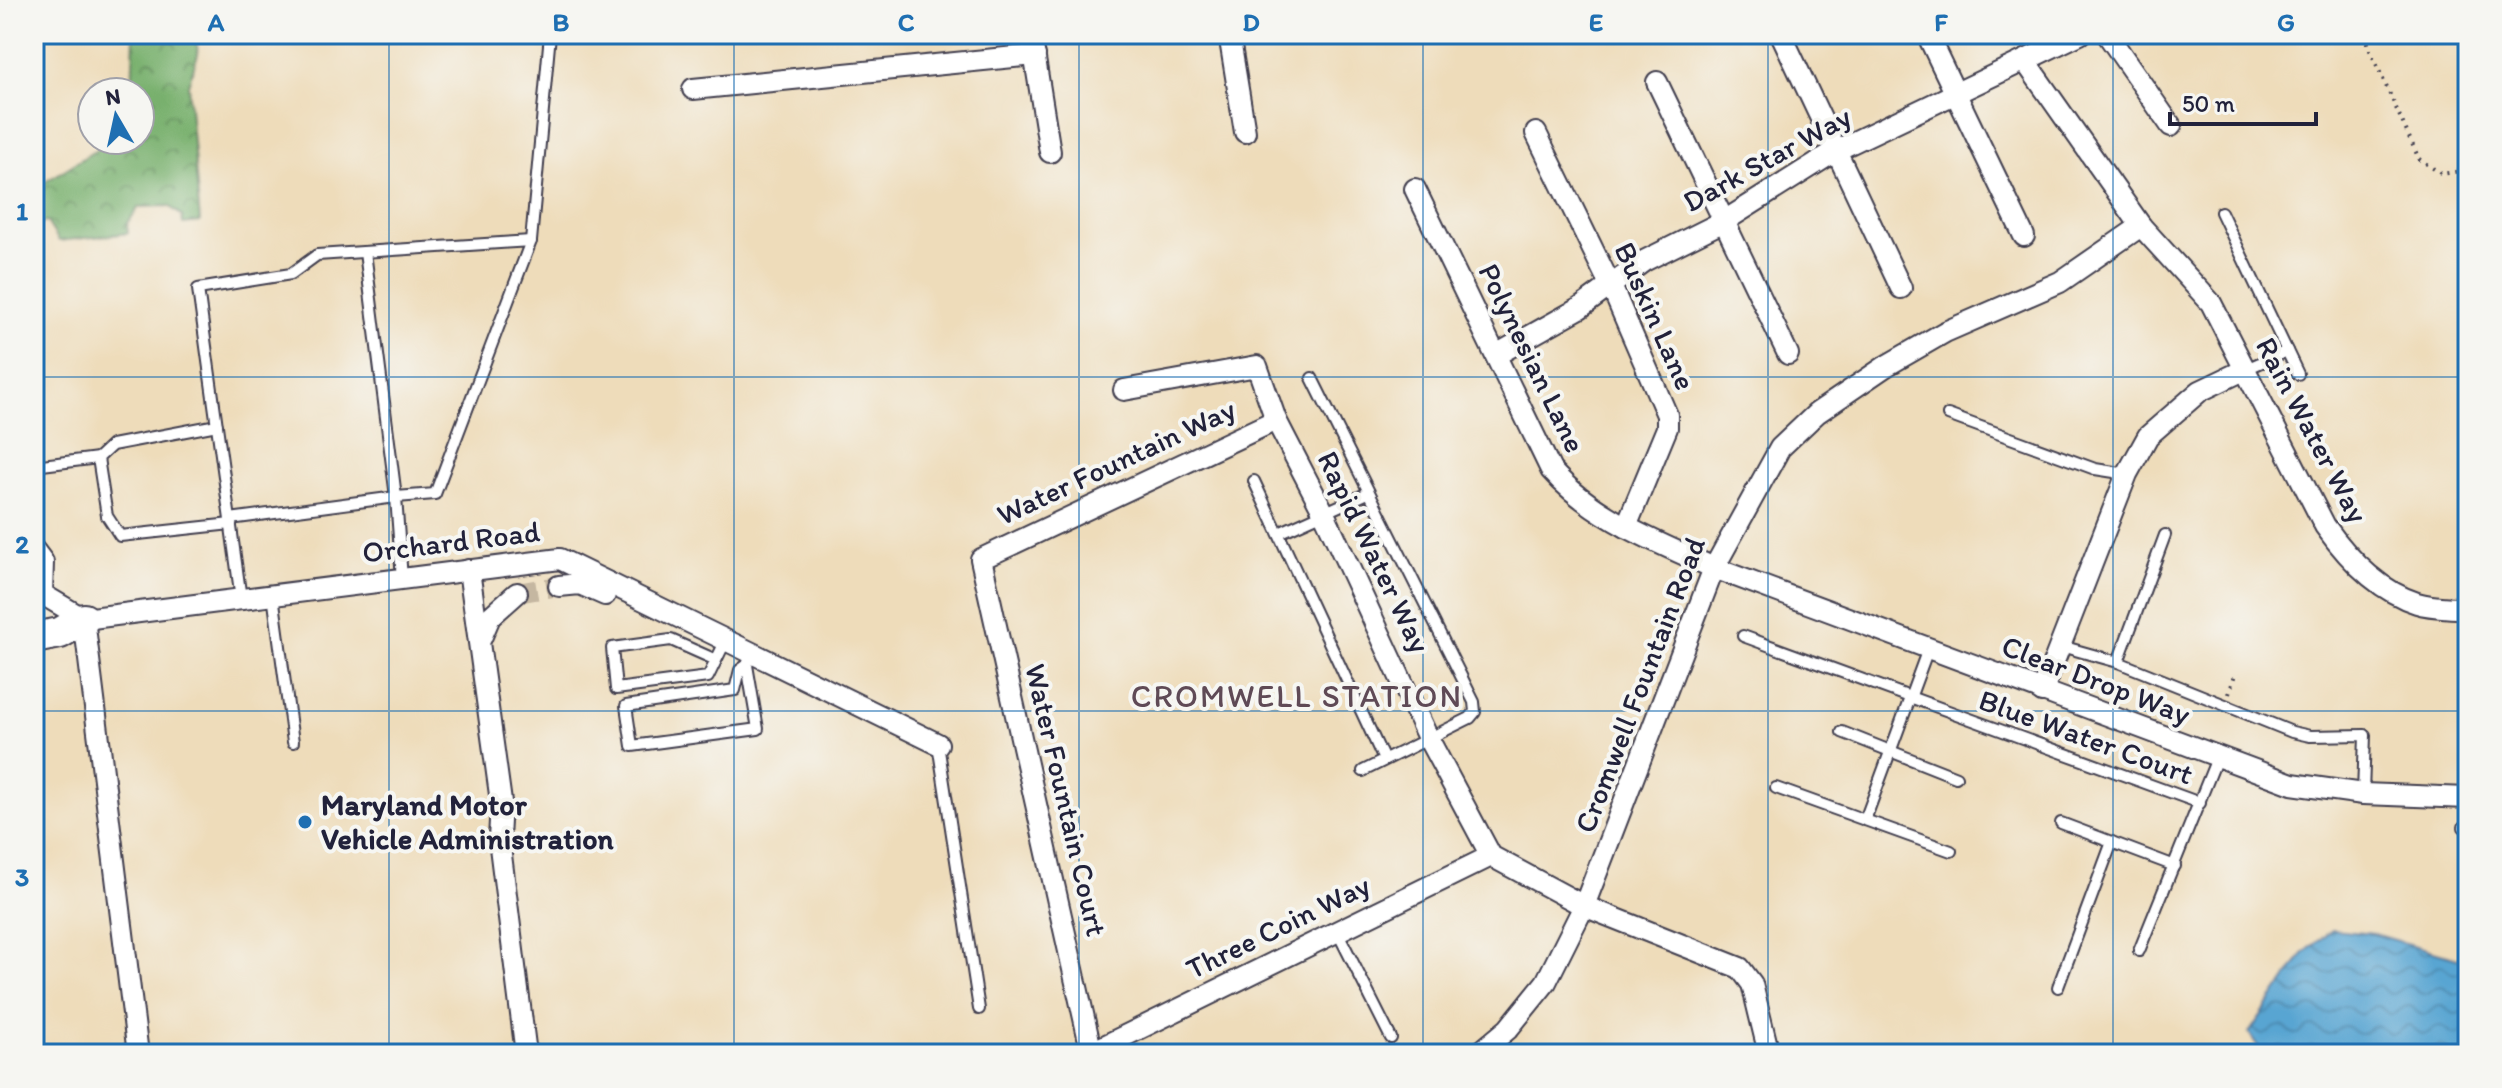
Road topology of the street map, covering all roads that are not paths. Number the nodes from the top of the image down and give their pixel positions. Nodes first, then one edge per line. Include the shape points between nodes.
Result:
1 (550, 34) edge
2 (1031, 34) edge
3 (1229, 34) edge
4 (1781, 34) edge
5 (1927, 34) edge
6 (2107, 34) edge
7 (2076, 35) edge
8 (1035, 55) junction
9 (2025, 61) junction
10 (1657, 82) dead end
11 (693, 89) dead end
12 (1956, 94) junction
13 (2171, 126) dead end
14 (1245, 132) dead end
15 (1536, 133) dead end
16 (1837, 150) junction
17 (1050, 152) dead end
18 (1415, 189) dead end
19 (2221, 212) dead end
20 (1726, 220) junction
21 (2141, 226) junction
22 (2024, 236) dead end
23 (531, 241) junction
24 (365, 252) junction
25 (1610, 286) junction
26 (1901, 288) dead end
27 (2287, 351) junction
28 (1788, 354) dead end
29 (1496, 355) junction
30 (2246, 369) junction
31 (2298, 374) dead end
32 (1312, 378) dead end
33 (1124, 390) dead end
34 (1948, 415) dead end
35 (1276, 420) junction
36 (217, 425) junction
37 (98, 458) junction
38 (34, 466) edge
39 (2127, 474) junction
40 (1254, 481) dead end
41 (1368, 493) junction
42 (396, 497) junction
43 (1323, 511) junction
44 (230, 522) junction
45 (1626, 527) junction
46 (1279, 533) junction
47 (2165, 535) dead end
48 (34, 550) edge
49 (981, 559) joint
50 (1714, 568) junction
51 (469, 570) junction
52 (402, 579) junction
53 (559, 586) tunnel mouth
54 (517, 593) tunnel mouth
55 (38, 594) edge
56 (273, 595) junction
57 (241, 599) junction
58 (2468, 609) edge
59 (84, 619) junction
60 (693, 624) junction
61 (1743, 636) dead end
62 (34, 638) edge
63 (481, 638) junction
64 (726, 640) junction
65 (2061, 646) junction
66 (1928, 649) junction
67 (750, 659) junction
68 (716, 660) junction
69 (2118, 662) junction
70 (2042, 692) junction
71 (1911, 699) junction
72 (1842, 732) dead end
73 (1428, 738) junction
74 (293, 742) dead end
75 (938, 744) joint
76 (1890, 750) junction
77 (2217, 758) junction
78 (1384, 760) junction
79 (1363, 771) dead end
80 (1956, 777) dead end
81 (1776, 788) dead end
82 (2363, 794) junction
83 (2468, 798) edge
84 (2200, 803) junction
85 (1865, 820) junction
86 (2061, 823) dead end
87 (2112, 842) junction
88 (1951, 851) dead end
89 (1491, 856) junction
90 (2175, 866) junction
91 (1584, 906) junction
92 (1338, 933) junction
93 (2139, 951) dead end
94 (2058, 987) dead end
95 (979, 1009) dead end
96 (1391, 1038) dead end
97 (1092, 1053) edge
98 (138, 1054) edge
99 (526, 1054) edge
100 (1478, 1054) edge
101 (1769, 1054) edge

1 - 23 lane
2 - 8 street
3 - 14 street
4 - 16 street
5 - 12 street
6 - 13 street
7 - 9 street, Dark Star Way
8 - 11 street
8 - 17 street
9 - 12 street, Dark Star Way
9 - 21 street, Rain Water Way
10 - 20 street
12 - 16 street, Dark Star Way
12 - 22 street
15 - 25 street, Buskin Lane
16 - 20 street, Dark Star Way
16 - 26 street
18 - 29 street, Polynesian Lane
19 - 27 lane
20 - 25 street, Dark Star Way via 1644,261
20 - 28 street
21 - 30 street, Rain Water Way via 2211,303
21 - 50 street, Cromwell Fountain Road via 2060,282 1945,332 1817,413 1780,448
23 - 24 lane
23 - 42 lane via 435,494
24 - 36 lane via 317,255 291,274 198,289
24 - 42 lane
25 - 29 street, Dark Star Way
25 - 45 street, Buskin Lane via 1667,415 1667,428
27 - 30 lane
27 - 31 lane
29 - 45 street, Polynesian Lane via 1551,470 1567,489
30 - 39 street via 2200,391 2174,412 2148,436
30 - 58 street, Rain Water Way via 2325,526 2346,555 2380,583 2417,603
32 - 41 lane
33 - 35 street, Rapid Water Way via 1257,366
34 - 39 lane via 2095,469
35 - 43 street, Rapid Water Way
35 - 49 street, Water Fountain Way
36 - 37 lane via 112,445
36 - 44 lane
37 - 38 lane
37 - 44 lane via 107,516 120,536
39 - 65 street
40 - 46 lane
41 - 43 lane
41 - 73 lane via 1474,702 1470,718
42 - 44 lane
42 - 52 lane
43 - 46 lane
43 - 73 street, Rapid Water Way
44 - 57 lane
45 - 50 street, Polynesian Lane
46 - 78 lane
47 - 69 lane
48 - 55 street via 43,562
49 - 97 street, Water Fountain Court
50 - 66 street, Clear Drop Way
50 - 91 street, Cromwell Fountain Road
51 - 52 street, Orchard Road
51 - 60 street, Orchard Road via 560,559
51 - 63 street
52 - 56 street, Orchard Road
53 - 60 street via 580,584 662,620
54 - 63 street via 490,617
55 - 59 street
56 - 57 street, Orchard Road
56 - 74 lane
57 - 59 street, Orchard Road
59 - 62 main road via 60,633
59 - 98 street
60 - 64 street, Orchard Road
61 - 71 lane, Blue Water Court
63 - 99 street
64 - 67 street, Orchard Road
64 - 68 lane
65 - 69 lane
65 - 70 street
66 - 70 street, Clear Drop Way
66 - 71 lane
67 - 67 lane via 740,670 735,690 626,706 632,746 758,729
67 - 75 street, Orchard Road
68 - 68 lane via 708,677 616,689 612,648 671,640
69 - 82 lane via 2292,732 2365,735
70 - 77 street, Clear Drop Way
71 - 76 lane
71 - 84 lane, Blue Water Court
72 - 76 lane
73 - 78 lane
73 - 89 street, Rapid Water Way
75 - 95 lane
76 - 80 lane
76 - 85 lane
77 - 82 street, Clear Drop Way via 2292,784
77 - 84 lane, Blue Water Court
78 - 79 lane
81 - 85 lane
82 - 83 street, Clear Drop Way
84 - 90 lane
85 - 88 lane
86 - 87 lane
87 - 90 lane
87 - 94 lane
89 - 91 street
89 - 92 street, Three Coin Way
90 - 93 lane
91 - 100 street, Cromwell Fountain Road via 1546,982 1508,1029
91 - 101 street via 1740,968 1752,984
92 - 96 lane
92 - 97 street, Three Coin Way

